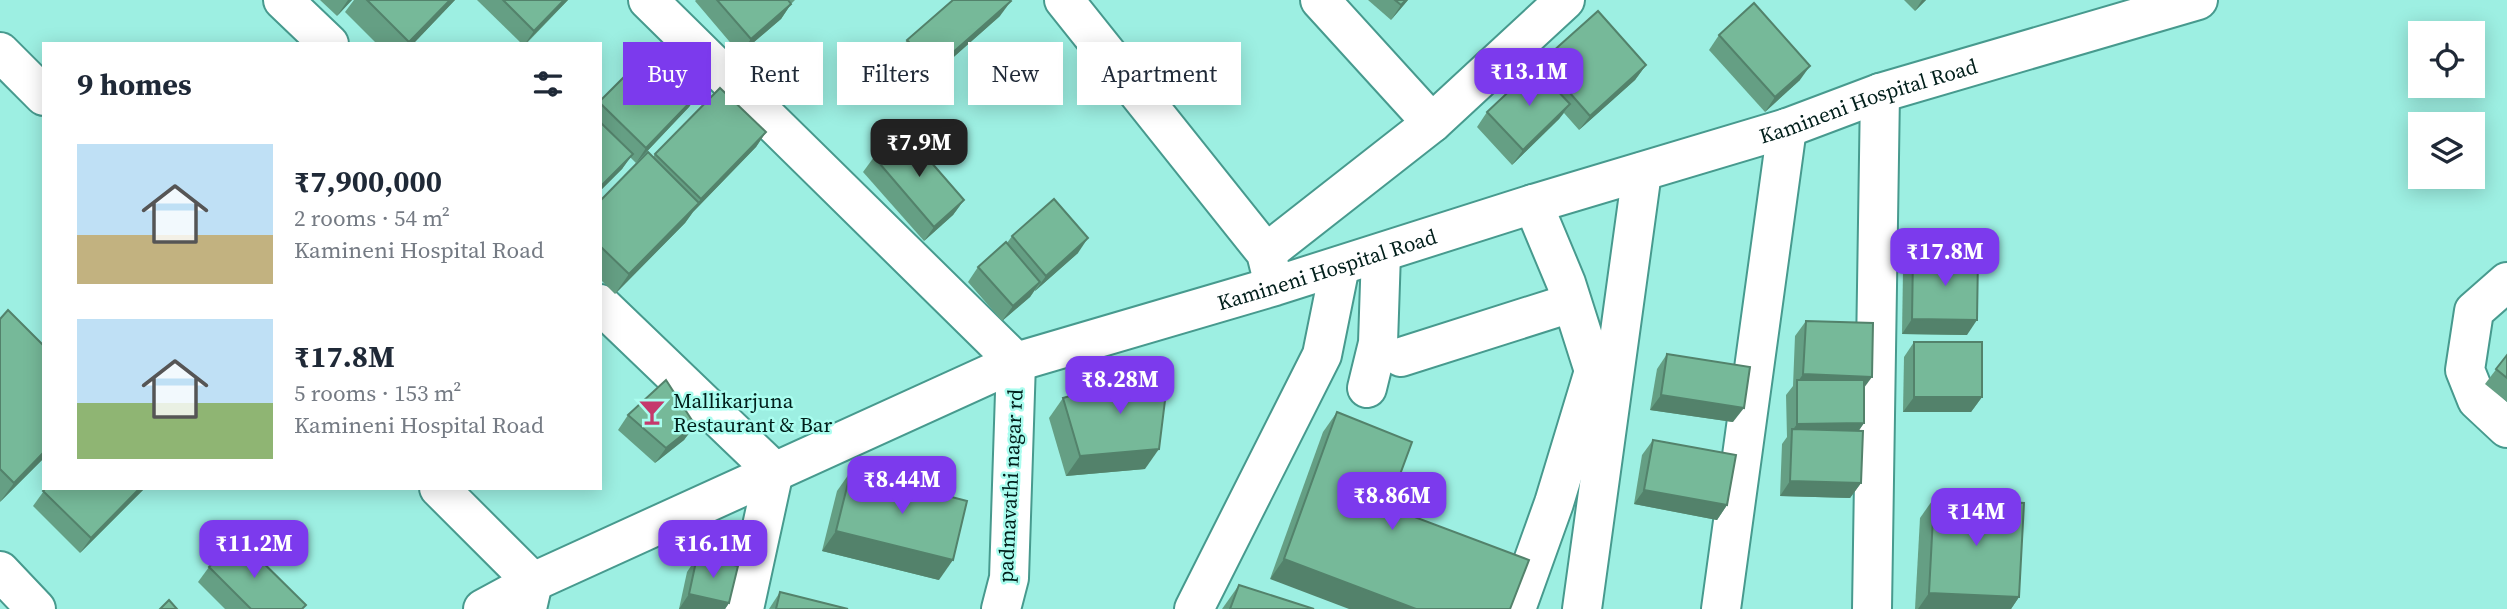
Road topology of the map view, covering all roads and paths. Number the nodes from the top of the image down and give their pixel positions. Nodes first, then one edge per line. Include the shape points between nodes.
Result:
1 (283, 0) edge
2 (1064, 0) edge
3 (1320, 0) edge
4 (1565, 0) edge
5 (2198, 0) edge
6 (653, 2) edge
7 (327, 42) edge
8 (0, 52) edge
9 (1880, 93) junction
10 (42, 94) edge
11 (1432, 123) junction
12 (1787, 128) junction
13 (1642, 172) junction
14 (1533, 204) junction
15 (1381, 253) junction
16 (1340, 266) junction
17 (1270, 270) junction
18 (2507, 282) edge
19 (1571, 303) junction
20 (602, 306) edge
21 (1401, 357) dead end
22 (1016, 362) junction
23 (1367, 388) dead end
24 (2507, 428) edge
25 (774, 471) junction
26 (441, 490) edge
27 (0, 571) edge
28 (1213, 575) junction
29 (1250, 589) edge
30 (530, 595) edge
31 (36, 609) edge
32 (483, 609) edge
33 (744, 609) edge
34 (1001, 609) edge
35 (1194, 609) edge
36 (1516, 609) edge
37 (1582, 609) edge
38 (1721, 609) edge
39 (1872, 609) edge

1 - 7 street
2 - 17 street
3 - 11 street
4 - 11 street
5 - 9 street, Kamineni Hospital Road
6 - 22 street
8 - 10 street
9 - 12 street, Kamineni Hospital Road
9 - 39 street
11 - 17 street
12 - 13 street, Kamineni Hospital Road
12 - 38 street
13 - 14 street, Kamineni Hospital Road
13 - 37 street
14 - 15 street, Kamineni Hospital Road
14 - 19 street
15 - 16 street, Kamineni Hospital Road
15 - 23 street via 1378,343
16 - 17 street, Kamineni Hospital Road
16 - 28 street via 1322,355
17 - 22 street, Kamineni Hospital Road
18 - 24 street via 2474,311 2465,370 2477,400
19 - 21 street
19 - 36 street via 1594,370
20 - 25 street
22 - 25 street, Kamineni Hospital Road
22 - 34 street, padmavathi nagar rd via 1009,578
25 - 30 street, Kamineni Hospital Road
25 - 33 street
26 - 30 street
27 - 31 street
28 - 29 street
28 - 35 street
30 - 32 street, Kamineni Hospital Road

